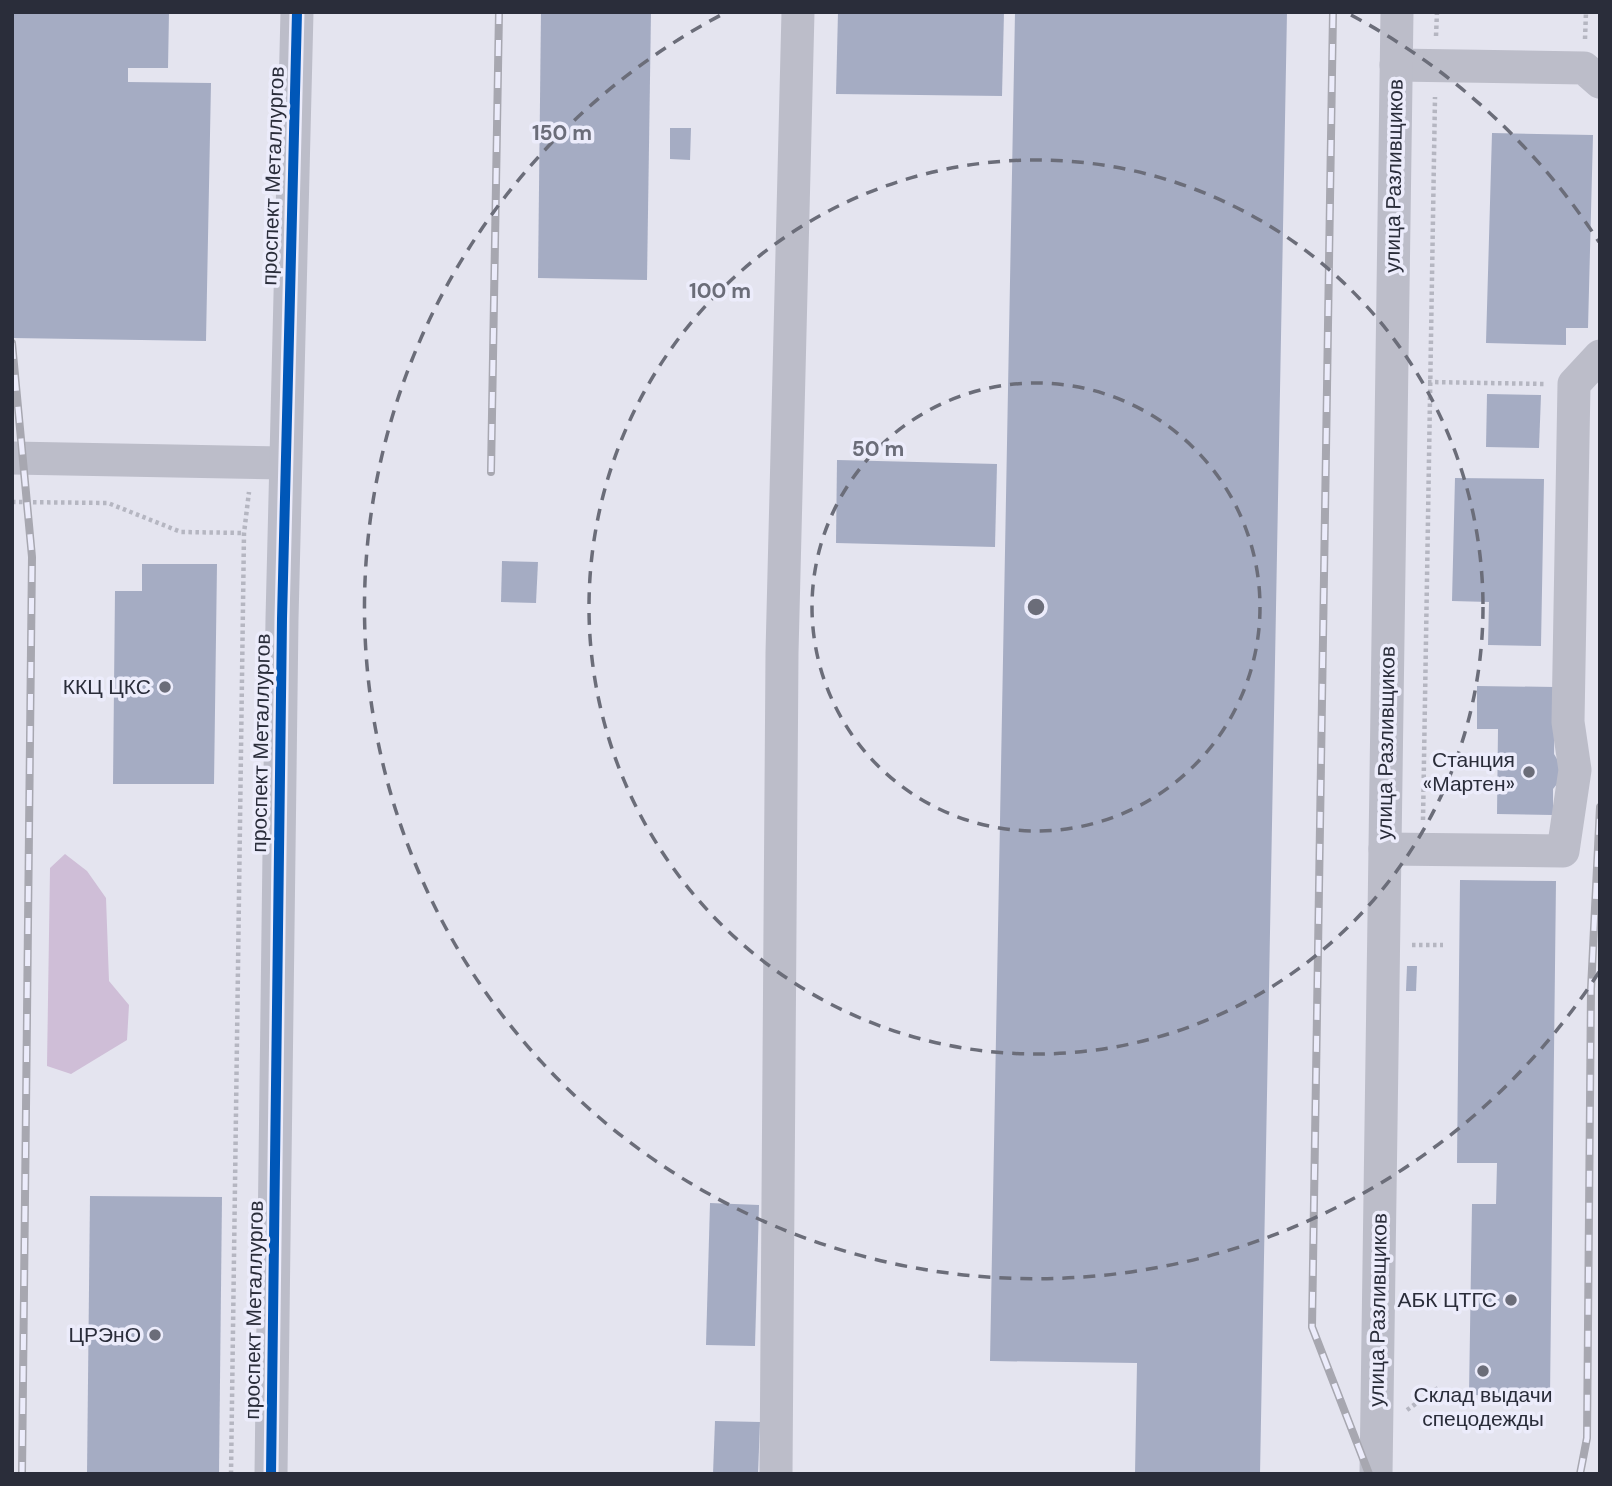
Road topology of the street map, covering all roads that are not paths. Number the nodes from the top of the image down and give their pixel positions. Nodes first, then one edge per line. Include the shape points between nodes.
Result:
1 (297, 12) edge
2 (798, 12) edge
3 (1397, 12) edge
4 (1396, 65) junction
5 (1600, 82) edge
6 (1600, 356) edge
7 (12, 458) edge
8 (269, 463) junction
9 (1385, 849) junction
10 (271, 1474) edge
11 (776, 1474) edge
12 (1376, 1474) edge

1 - 8 street, проспект Металлургов
2 - 11 street via 782,653
3 - 4 street, улица Разливщиков
4 - 5 street via 1584,68
4 - 9 street, улица Разливщиков
6 - 9 street via 1574,384 1568,722 1575,770 1563,851
7 - 8 street
8 - 10 street, проспект Металлургов
9 - 12 street, улица Разливщиков

